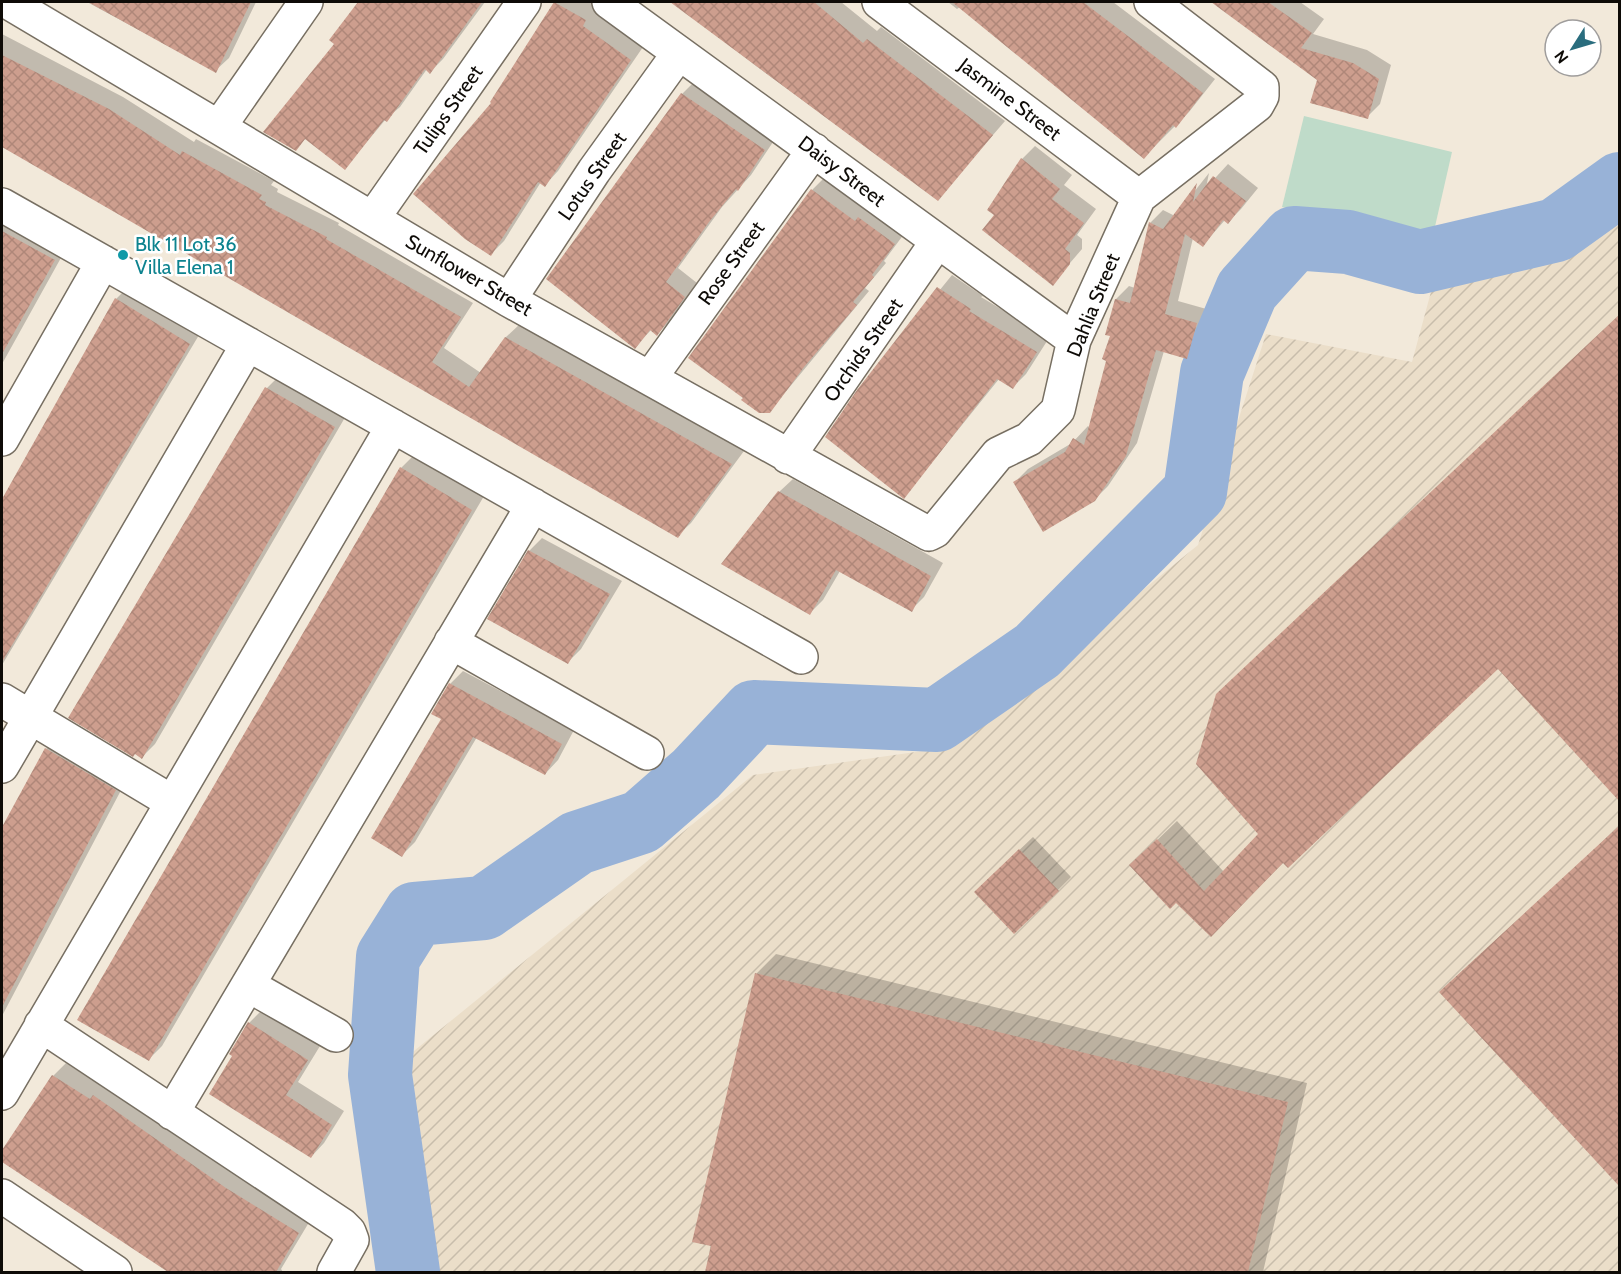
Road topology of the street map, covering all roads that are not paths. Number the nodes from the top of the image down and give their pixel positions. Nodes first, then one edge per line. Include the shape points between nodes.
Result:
1 (8, 2) edge
2 (306, 2) edge
3 (524, 2) edge
4 (609, 2) edge
5 (879, 2) edge
6 (1151, 2) edge
7 (679, 53) junction
8 (219, 127) junction
9 (814, 150) junction
10 (1138, 197) junction
11 (2, 205) edge
12 (373, 218) junction
13 (937, 242) junction
14 (103, 262) junction
15 (509, 300) junction
16 (1074, 340) junction
17 (248, 344) junction
18 (650, 378) junction
19 (393, 426) junction
20 (2, 439) edge
21 (788, 457) junction
22 (533, 505) junction
23 (935, 531) joint
24 (452, 642) junction
25 (801, 657) dead end
26 (2, 700) edge
27 (30, 716) junction
28 (647, 753) dead end
29 (2, 766) edge
30 (172, 802) junction
31 (248, 985) junction
32 (41, 1025) junction
33 (336, 1035) dead end
34 (2, 1093) edge
35 (172, 1113) junction
36 (2, 1196) edge
37 (342, 1262) edge
38 (115, 1272) edge

1 - 8 street, Sunflower Street
2 - 8 street
3 - 12 street, Tulips Street
4 - 7 street, Daisy Street
5 - 10 street, Jasmine Street
6 - 10 street, Dahlia Street via 1262,87 1262,96 1257,105
7 - 9 street, Daisy Street
7 - 15 street, Lotus Street via 594,171
8 - 12 street, Sunflower Street
9 - 13 street, Daisy Street
9 - 18 street, Rose Street
10 - 16 street, Dahlia Street
11 - 14 street
12 - 15 street, Sunflower Street
13 - 16 street, Daisy Street
13 - 21 street, Orchids Street
14 - 17 street
14 - 20 street
15 - 18 street, Sunflower Street
16 - 23 street, Dahlia Street via 1058,410 1029,439 998,454
17 - 19 street
17 - 27 street
18 - 21 street, Sunflower Street
19 - 22 street
19 - 30 street
21 - 23 street, Sunflower Street via 922,532
22 - 24 street
22 - 25 street
24 - 28 street
24 - 31 street
26 - 27 street
27 - 29 street
27 - 30 street
30 - 32 street
31 - 33 street
31 - 35 street
32 - 34 street
32 - 35 street
35 - 37 street via 342,1225 349,1232
36 - 38 street

